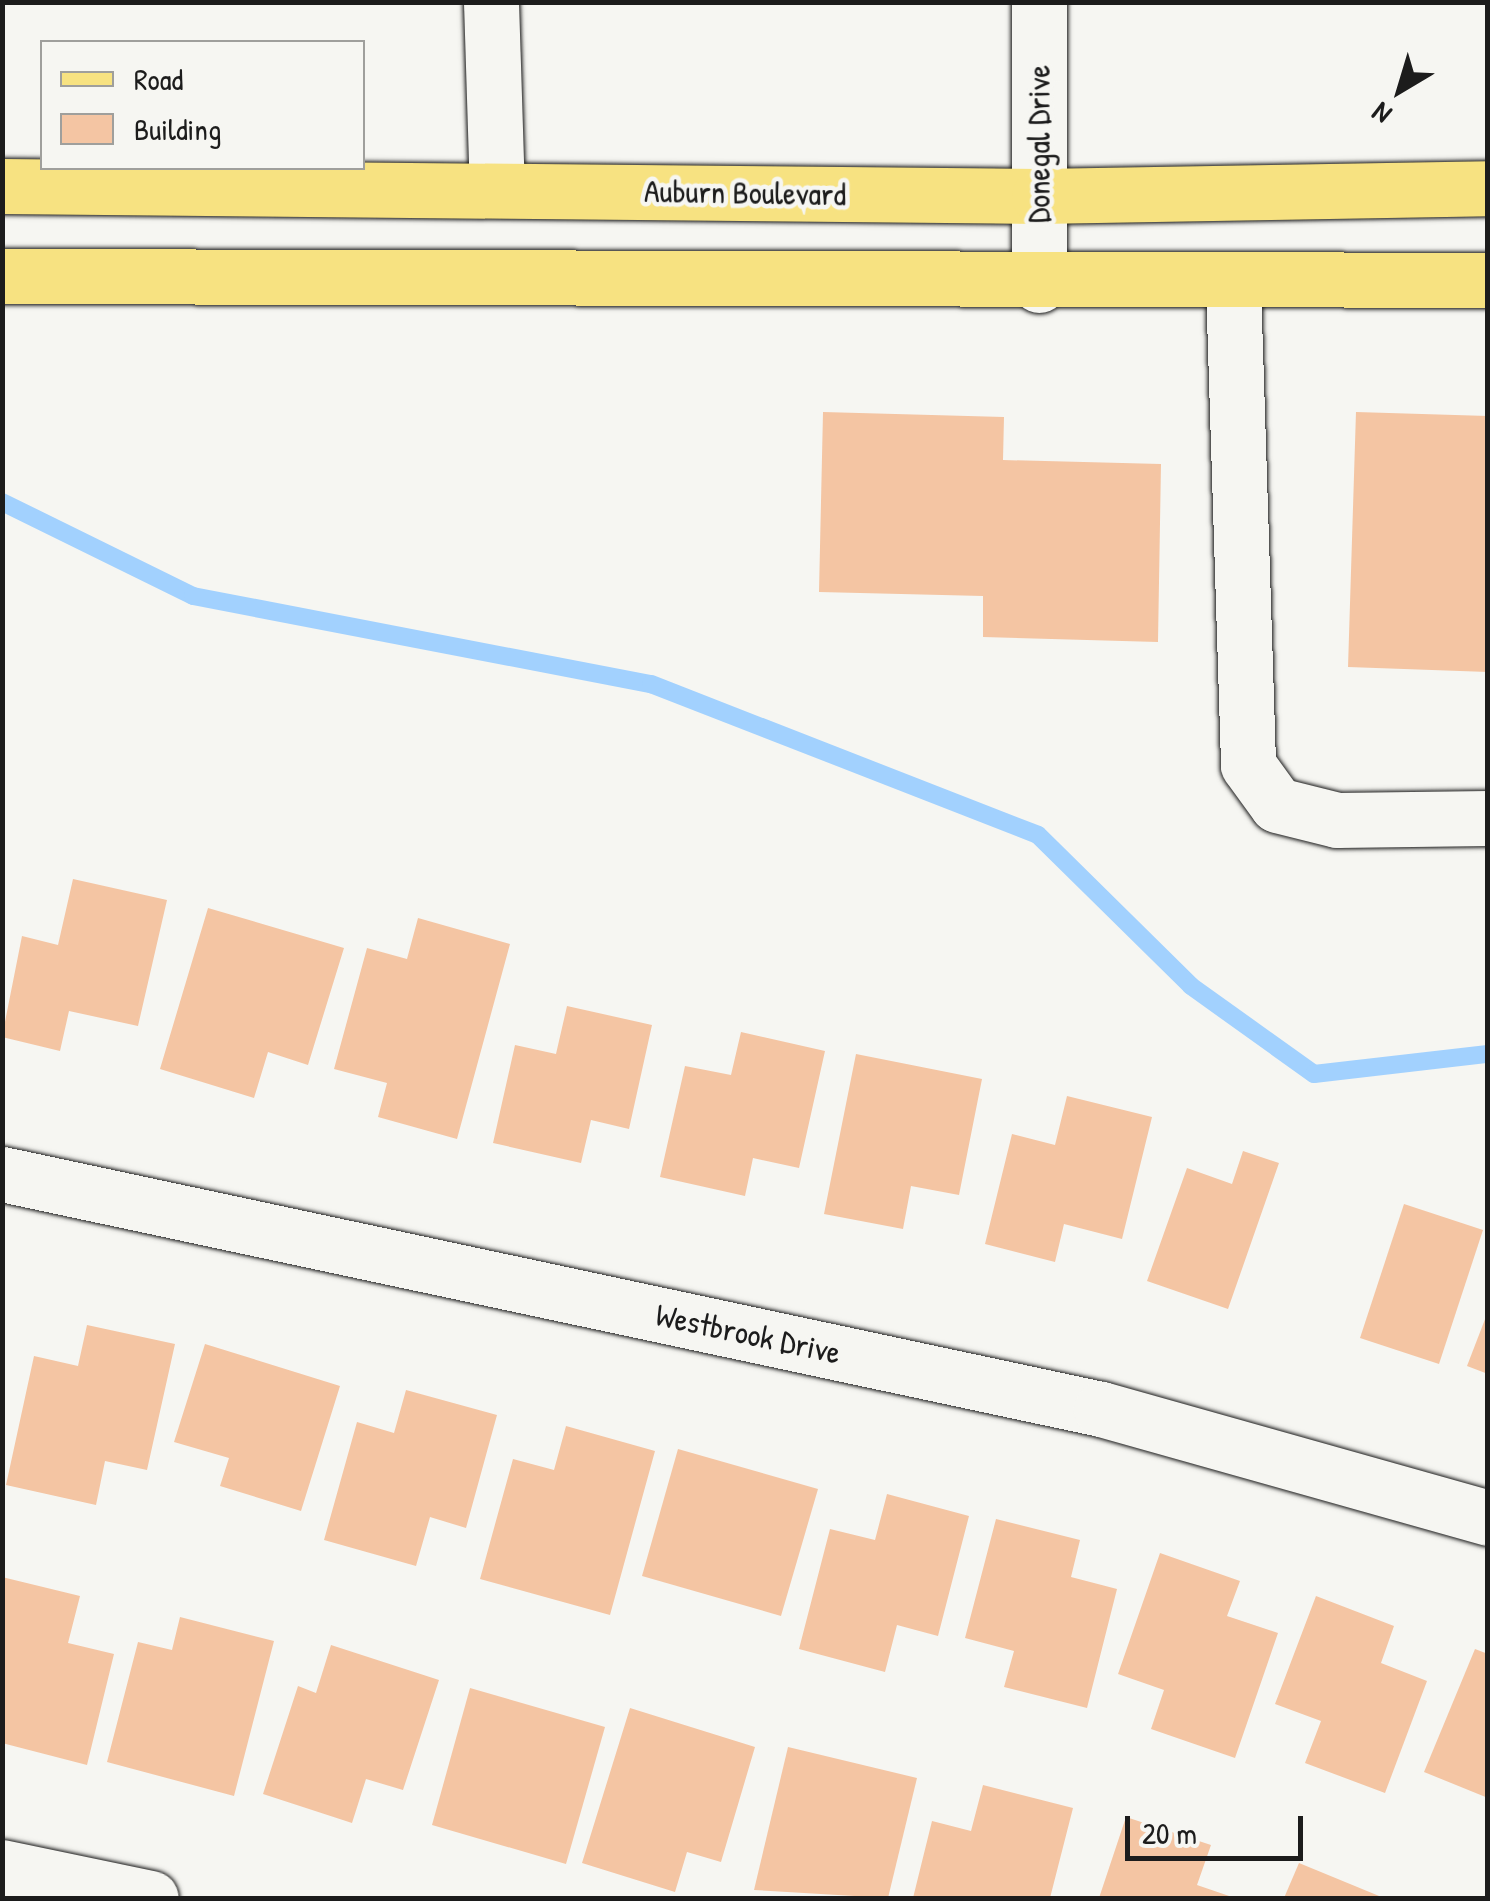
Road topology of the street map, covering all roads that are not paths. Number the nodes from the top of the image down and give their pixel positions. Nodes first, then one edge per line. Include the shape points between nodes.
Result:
1 (491, 2) edge
2 (1039, 2) edge
3 (2, 186) edge
4 (1488, 188) edge
5 (497, 190) junction
6 (1039, 196) junction
7 (2, 276) edge
8 (1488, 280) edge
9 (1040, 285) junction
10 (1233, 285) junction
11 (1488, 818) edge
12 (2, 1174) edge
13 (1488, 1518) edge
14 (2, 1867) edge
15 (151, 1898) edge

1 - 5 street
2 - 6 street, Donegal Drive
3 - 5 main road, Auburn Boulevard
4 - 6 main road, Auburn Boulevard
5 - 6 main road, Auburn Boulevard
6 - 9 street, Donegal Drive
7 - 9 main road
8 - 10 main road
9 - 10 main road
10 - 11 street via 1248,765 1278,805 1337,820
12 - 13 street, Westbrook Drive via 1101,1410
14 - 15 street

